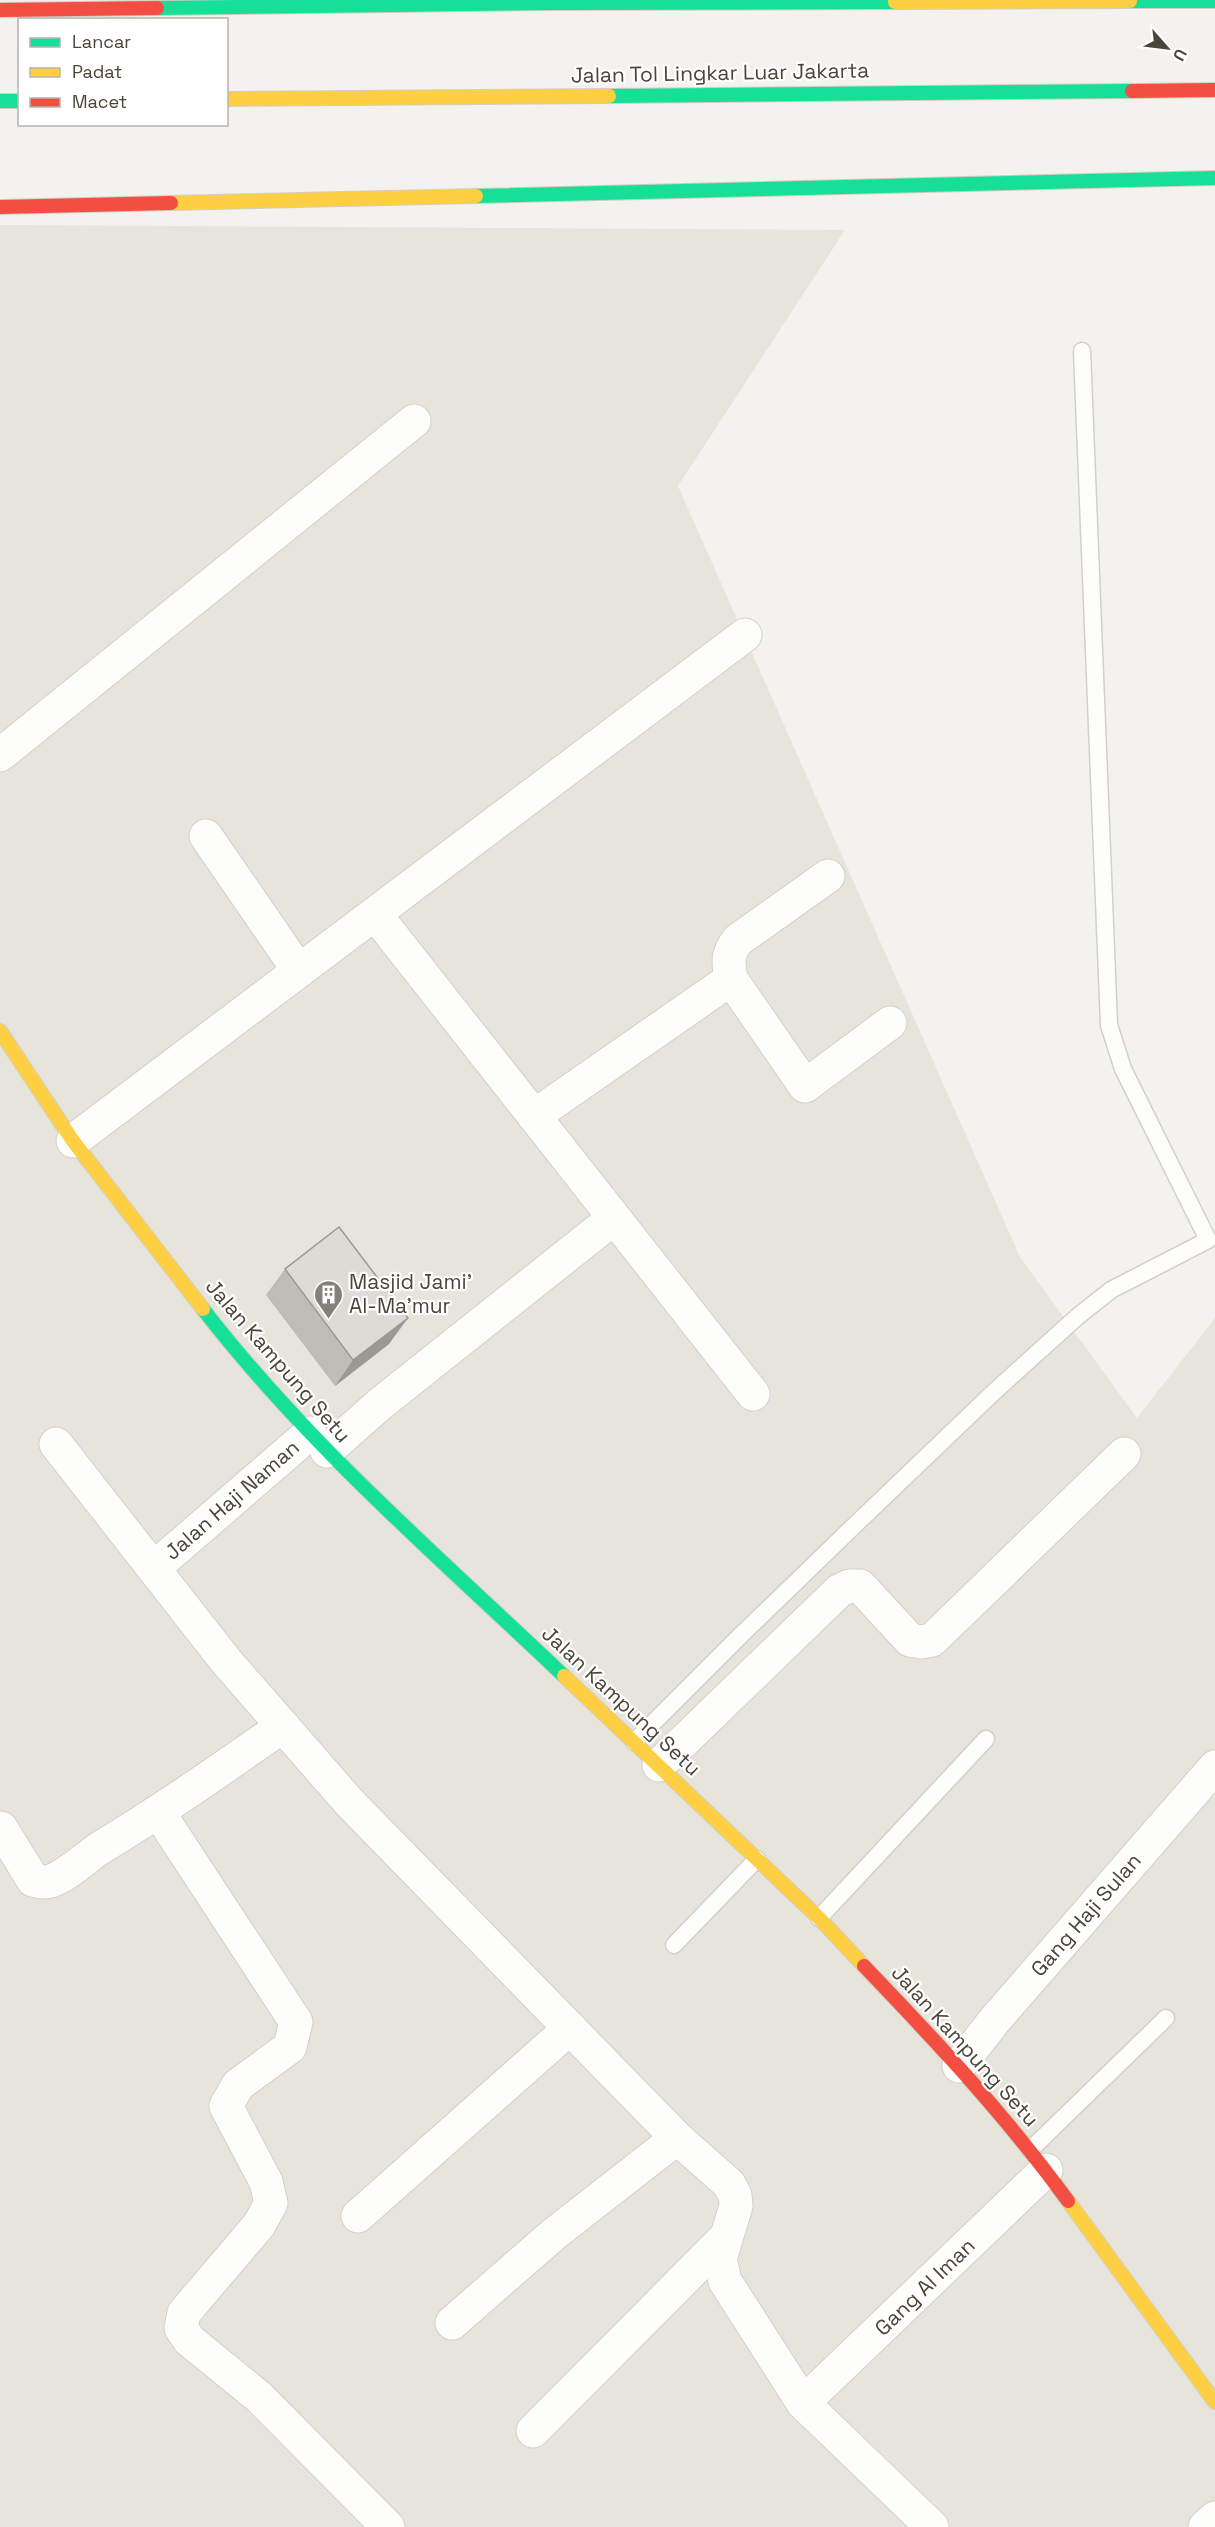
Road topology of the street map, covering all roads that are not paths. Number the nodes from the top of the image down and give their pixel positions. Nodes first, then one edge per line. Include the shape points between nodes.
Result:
1 (1215, 1) edge
2 (0, 10) edge
3 (1215, 90) edge
4 (228, 99) edge
5 (18, 100) edge
6 (0, 101) edge
7 (1215, 178) edge
8 (0, 207) edge
9 (1082, 351) dead end
10 (414, 421) dead end
11 (745, 635) dead end
12 (0, 755) edge
13 (206, 836) dead end
14 (828, 876) dead end
15 (375, 914) junction
16 (299, 971) junction
17 (730, 979) junction
18 (890, 1023) dead end
19 (0, 1030) edge
20 (534, 1116) junction
21 (74, 1141) junction
22 (614, 1218) junction
23 (1212, 1238) edge
24 (753, 1394) dead end
25 (318, 1442) junction
26 (56, 1444) dead end
27 (1124, 1454) dead end
28 (154, 1568) junction
29 (283, 1726) junction
30 (986, 1739) dead end
31 (634, 1742) junction
32 (659, 1765) junction
33 (1215, 1767) edge
34 (159, 1813) junction
35 (1, 1828) edge
36 (757, 1859) junction
37 (819, 1918) junction
38 (674, 1945) dead end
39 (1166, 2018) dead end
40 (570, 2028) junction
41 (959, 2066) junction
42 (677, 2138) junction
43 (1038, 2160) junction
44 (358, 2216) dead end
45 (726, 2237) junction
46 (452, 2323) dead end
47 (1215, 2402) edge
48 (804, 2403) junction
49 (533, 2431) dead end
50 (1215, 2518) edge
51 (388, 2527) edge
52 (932, 2527) edge
53 (1205, 2527) edge

1 - 2 main road
3 - 4 main road, Jalan Tol Lingkar Luar Jakarta
5 - 6 main road
7 - 8 main road
9 - 23 lane via 1109,1025 1123,1069
10 - 12 street
11 - 15 street
13 - 16 street
14 - 17 street via 738,940 727,960
15 - 16 street
15 - 20 street
16 - 21 street
17 - 18 street via 805,1086
17 - 20 street
19 - 21 main road, Jalan Kampung Setu
20 - 22 street
21 - 25 main road, Jalan Kampung Setu via 226,1339
22 - 24 street
22 - 25 street, Jalan Haji Naman via 380,1404
23 - 31 lane via 1111,1290 1077,1317 995,1390
25 - 28 street, Jalan Haji Naman
25 - 31 main road, Jalan Kampung Setu
26 - 28 street
27 - 32 street via 933,1640 910,1640 860,1586 849,1586 839,1591
28 - 29 street via 226,1661
29 - 34 street
29 - 40 street via 349,1802
30 - 37 lane
31 - 32 main road, Jalan Kampung Setu
32 - 36 main road, Jalan Kampung Setu
33 - 41 street, Gang Haji Sulan
34 - 35 street via 65,1874 41,1882 33,1880
34 - 51 street via 296,2022 290,2047 238,2085 226,2106 266,2182 271,2203 259,2224 183,2313 181,2328 189,2340 259,2397
36 - 37 main road, Jalan Kampung Setu
36 - 38 lane
37 - 41 main road, Jalan Kampung Setu
39 - 43 lane
40 - 42 street
40 - 44 street
41 - 43 main road, Jalan Kampung Setu
42 - 45 street via 729,2184 735,2195 736,2206
42 - 46 street via 554,2234
43 - 47 main road, Jalan Kampung Setu
43 - 48 street, Gang Al Iman
45 - 48 street via 720,2259 725,2281
45 - 49 street
48 - 52 street
50 - 53 street

